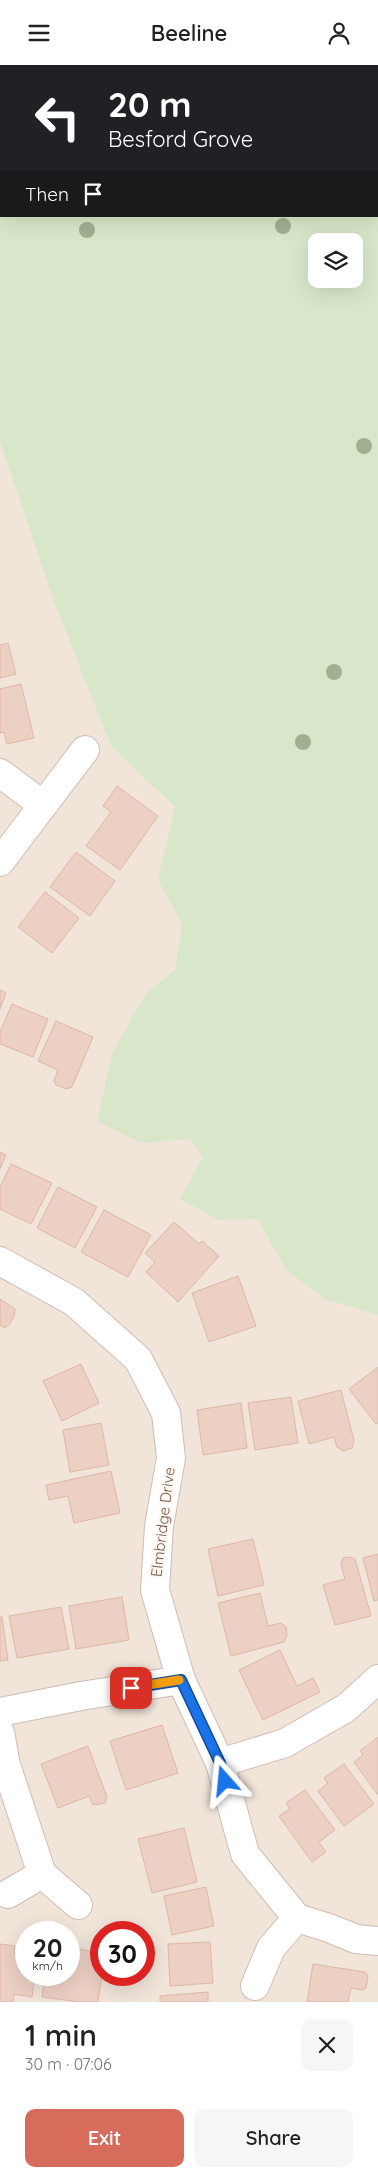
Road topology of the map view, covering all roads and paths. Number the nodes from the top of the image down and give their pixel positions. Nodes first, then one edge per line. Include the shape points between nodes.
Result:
1 (85, 750) dead end
2 (0, 773) edge
3 (43, 805) junction
4 (0, 862) edge
5 (0, 1261) edge
6 (378, 1679) edge
7 (181, 1680) junction
8 (0, 1713) edge
9 (0, 1732) edge
10 (220, 1763) junction
11 (42, 1874) junction
12 (8, 1894) dead end
13 (78, 1905) dead end
14 (297, 1918) junction
15 (378, 1941) edge
16 (255, 1987) dead end

1 - 3 street
2 - 3 street
3 - 4 street
5 - 7 street, Elmbridge Drive via 74,1302 138,1359 166,1413 171,1459 159,1526 154,1590
6 - 10 street via 346,1708 285,1743
7 - 8 street
7 - 10 street, Elmbridge Drive
9 - 11 street via 6,1765
10 - 14 street, Elmbridge Drive via 245,1854
11 - 12 street
11 - 13 street
14 - 15 street via 356,1939
14 - 16 street via 271,1948

